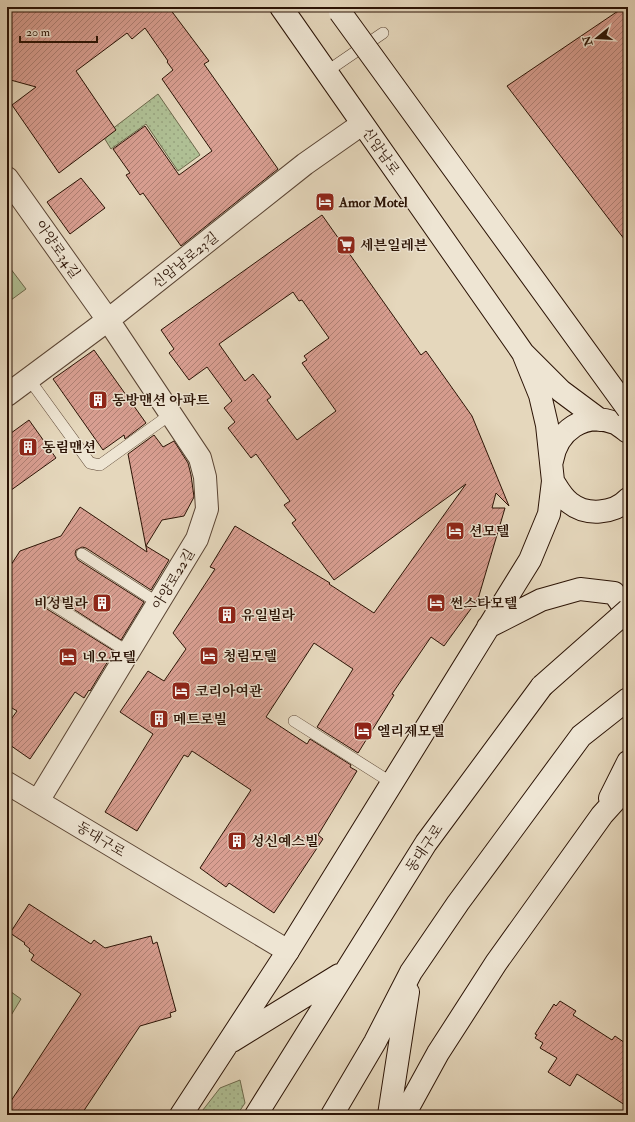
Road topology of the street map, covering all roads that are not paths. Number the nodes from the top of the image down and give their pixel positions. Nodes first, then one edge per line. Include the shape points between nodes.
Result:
1 (281, 7) edge
2 (339, 8) edge
3 (383, 33) dead end
4 (326, 72) junction
5 (362, 124) junction
6 (7, 178) edge
7 (108, 320) junction
8 (523, 353) junction
9 (29, 379) junction
10 (7, 394) edge
11 (628, 409) edge
12 (170, 414) junction
13 (600, 420) junction
14 (628, 432) edge
15 (552, 473) junction
16 (627, 502) edge
17 (82, 554) dead end
18 (51, 603) dead end
19 (158, 603) junction
20 (628, 610) edge
21 (628, 613) edge
22 (488, 627) junction
23 (128, 652) junction
24 (628, 699) edge
25 (294, 721) dead end
26 (628, 762) edge
27 (7, 783) edge
28 (392, 783) junction
29 (628, 786) edge
30 (38, 801) junction
31 (602, 815) junction
32 (288, 951) junction
33 (411, 972) junction
34 (344, 973) junction
35 (227, 1044) junction
36 (181, 1115) edge
37 (256, 1115) edge
38 (332, 1115) edge
39 (389, 1115) edge
40 (404, 1115) edge

1 - 4 main road, 신암남로
2 - 11 main road, bridge
3 - 4 lane
4 - 5 main road, 신암남로
5 - 7 main road, 신암남로23길 via 305,164
5 - 8 main road, 신암남로
6 - 7 main road, 아양로34길
7 - 9 main road, 신암남로23길
7 - 12 main road, 아양로22길
8 - 13 main road via 561,391
8 - 15 main road via 540,395 547,424
9 - 10 main road, 신암남로23길
9 - 12 lane via 90,462 100,465
12 - 19 main road, 아양로22길 via 200,458 205,478 207,509 197,539
13 - 14 main road via 615,423
13 - 15 main road via 584,421 570,428 560,438 553,452
15 - 16 main road via 560,494 571,504 584,510 599,512
15 - 22 main road via 549,514 530,560
17 - 19 lane
18 - 23 lane
19 - 23 main road, 아양로22길
20 - 34 main road, 동대구로, bridge via 542,686 426,843
21 - 22 main road via 614,593 580,589 541,600
22 - 28 main road
23 - 30 main road, 아양로22길
24 - 33 main road via 581,736 458,903
25 - 28 lane
26 - 31 main road
27 - 30 main road
28 - 32 main road
29 - 31 main road
30 - 32 main road, 동대구로
31 - 40 main road via 496,963 438,1053
32 - 35 main road
33 - 38 main road via 375,1042
33 - 39 main road
34 - 35 main road
34 - 37 main road, 동대구로
35 - 36 main road

